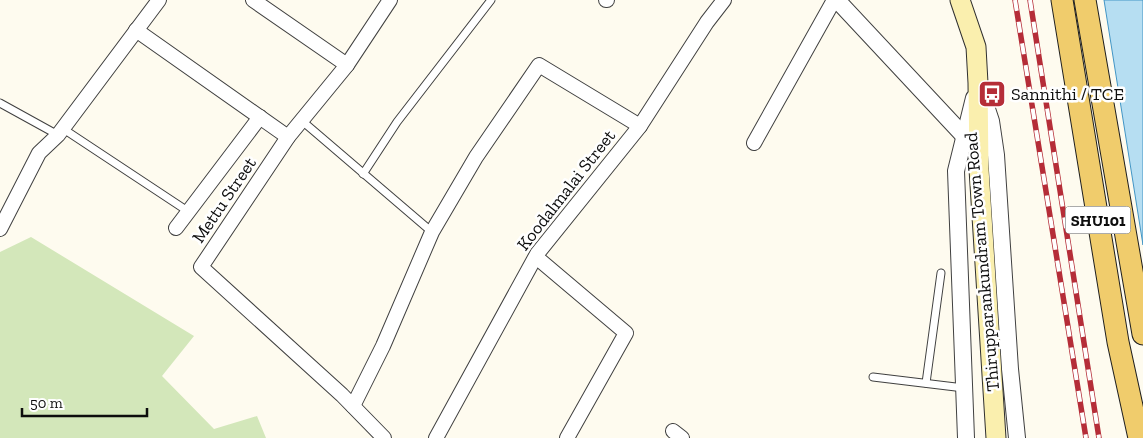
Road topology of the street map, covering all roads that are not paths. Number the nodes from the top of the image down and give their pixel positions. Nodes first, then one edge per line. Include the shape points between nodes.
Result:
1 (159, 0) edge
2 (253, 0) edge
3 (390, 0) edge
4 (491, 0) edge
5 (724, 0) edge
6 (836, 0) edge
7 (960, 0) edge
8 (1062, 0) edge
9 (1085, 0) edge
10 (136, 30) junction
11 (347, 65) junction
12 (978, 83) junction
13 (0, 103) edge
14 (260, 117) junction
15 (302, 120) junction
16 (640, 126) junction
17 (60, 131) junction
18 (288, 137) junction
19 (972, 138) junction
20 (754, 143) dead end
21 (363, 174) junction
22 (189, 212) junction
23 (176, 228) dead end
24 (0, 230) edge
25 (432, 232) junction
26 (536, 257) junction
27 (941, 273) dead end
28 (1143, 334) edge
29 (873, 377) dead end
30 (926, 384) junction
31 (964, 388) junction
32 (353, 406) junction
33 (384, 438) edge
34 (436, 438) edge
35 (567, 438) edge
36 (966, 438) edge
37 (996, 438) edge
38 (1017, 438) edge
39 (1139, 438) edge

1 - 10 street
2 - 11 street
3 - 11 street, Mettu Street
4 - 21 lane via 397,122
5 - 16 street, Koodalmalai Street
6 - 19 street
6 - 20 street
7 - 12 main road via 976,47
8 - 39 main road, SHU101 via 1118,342
9 - 28 main road, SHU101
10 - 14 street
10 - 17 street
11 - 15 street, Mettu Street
12 - 19 main road
12 - 38 street, Thirupparankundram Town Road via 991,121 996,155
13 - 17 lane
14 - 18 street
14 - 22 street
15 - 18 street, Mettu Street
15 - 21 lane
16 - 25 street via 539,65 476,157
16 - 26 street, Koodalmalai Street
17 - 22 lane
17 - 24 street via 39,153
18 - 32 street, Mettu Street via 201,267
19 - 31 street, Thirupparankundram Town Road via 956,171
19 - 37 main road via 979,169
21 - 25 lane
22 - 23 street
25 - 32 street via 383,346
26 - 34 street, Koodalmalai Street
26 - 35 street via 626,333
27 - 30 lane
29 - 30 lane
30 - 31 lane
31 - 36 street, Thirupparankundram Town Road
32 - 33 street, Mettu Street

